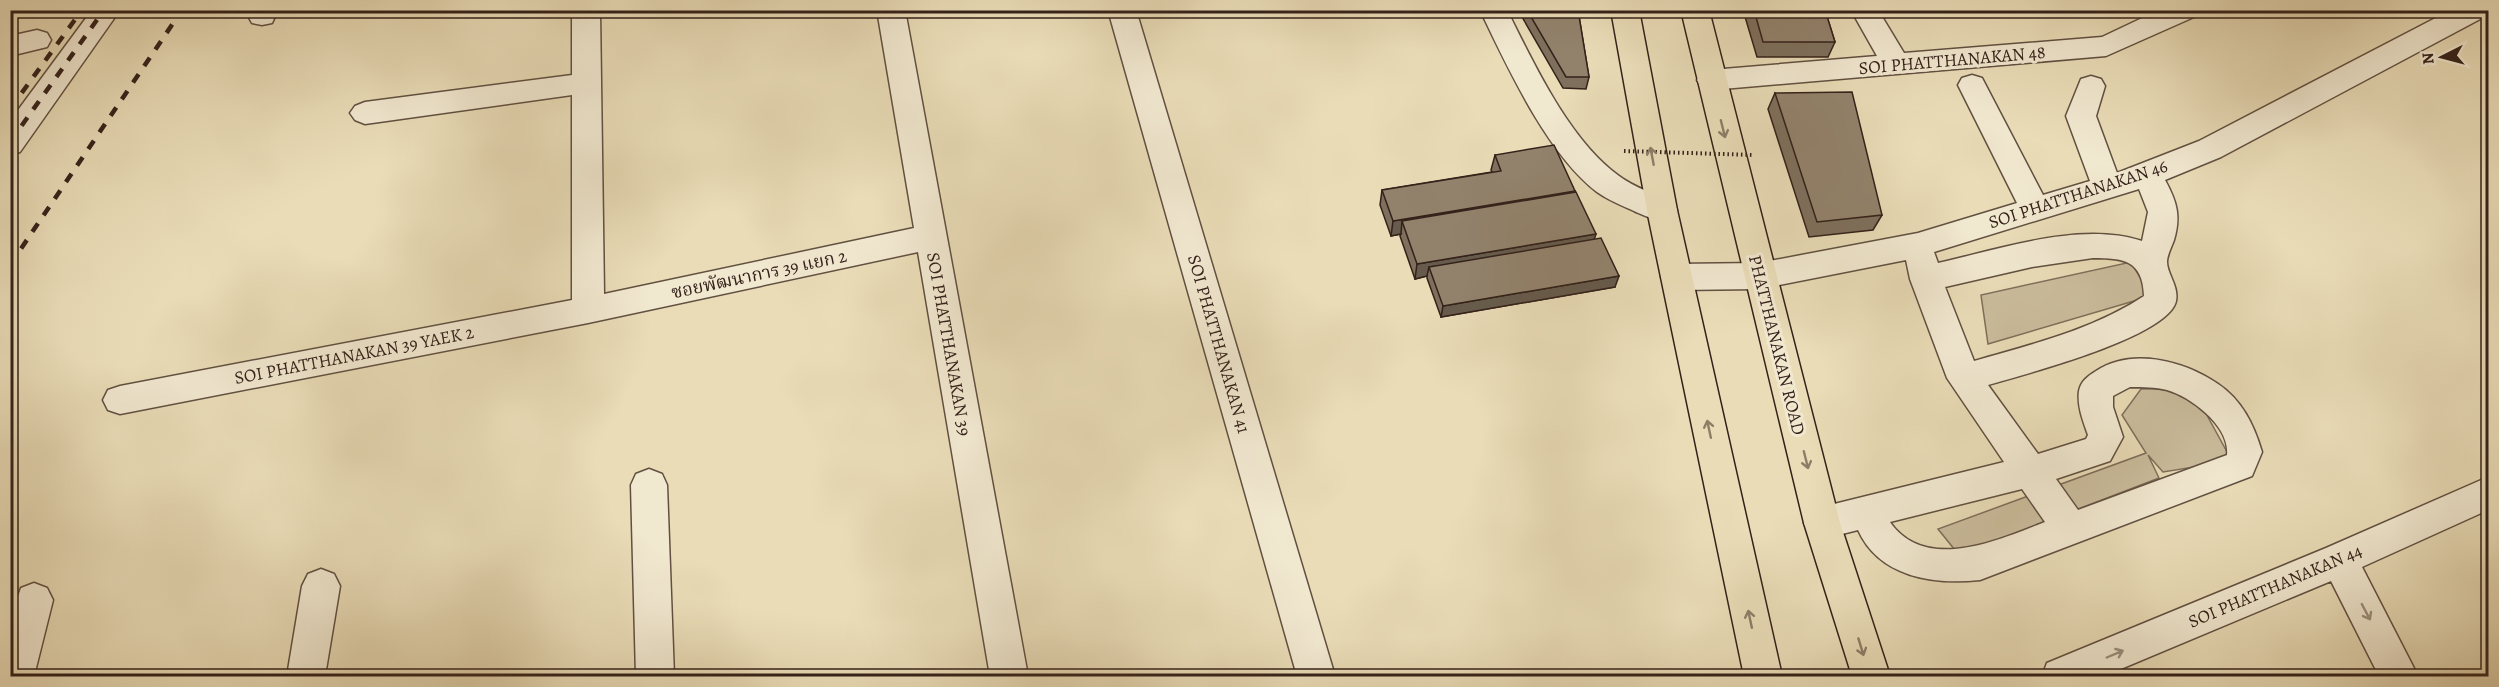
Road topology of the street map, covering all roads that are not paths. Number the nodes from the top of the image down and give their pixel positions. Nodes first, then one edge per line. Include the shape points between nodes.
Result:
1 (107, 10) edge
2 (586, 10) edge
3 (891, 10) edge
4 (1122, 10) edge
5 (1493, 10) edge
6 (1624, 10) edge
7 (1695, 10) edge
8 (2184, 10) edge
9 (2474, 10) edge
10 (1869, 11) edge
11 (38, 40) dead end
12 (10, 46) edge
13 (1897, 66) junction
14 (1711, 80) junction
15 (587, 83) junction
16 (1972, 85) dead end
17 (2091, 86) dead end
18 (365, 113) dead end
19 (10, 144) edge
20 (2147, 176) junction
21 (2107, 187) junction
22 (2035, 209) junction
23 (1662, 210) junction
24 (930, 237) junction
25 (1918, 244) junction
26 (2151, 264) junction
27 (1759, 276) junction
28 (1677, 277) junction
29 (1926, 279) junction
30 (588, 310) junction
31 (1964, 378) junction
32 (120, 400) dead end
33 (2031, 471) junction
34 (649, 485) dead end
35 (2488, 493) edge
36 (1867, 512) junction
37 (1822, 523) junction
38 (2071, 529) junction
39 (2339, 560) junction
40 (321, 586) dead end
41 (34, 600) dead end
42 (15, 676) edge
43 (306, 676) edge
44 (655, 676) edge
45 (1009, 676) edge
46 (1316, 676) edge
47 (1762, 676) edge
48 (1871, 676) edge
49 (2061, 676) edge
50 (2399, 676) edge

1 - 19 street
2 - 15 street
3 - 24 street, SOI PHATTHANAKAN 39
4 - 46 street, SOI PHATTHANAKAN 41
5 - 23 street via 1581,159 1608,184
23 -> 6 main road
7 - 14 main road, PHATTHANAKAN ROAD
8 - 13 street, SOI PHATTHANAKAN 48 via 2106,46
9 - 20 street, SOI PHATTHANAKAN 46 via 2210,148
10 - 13 street
11 - 12 street
13 - 14 street, SOI PHATTHANAKAN 48
14 -> 27 main road, PHATTHANAKAN ROAD
15 - 18 street
15 - 30 street
16 - 22 street
17 - 21 street via 2081,116
20 - 21 street, SOI PHATTHANAKAN 46
20 - 26 street via 2165,211 2165,224
21 - 22 street, SOI PHATTHANAKAN 46
22 - 25 street, SOI PHATTHANAKAN 46
23 - 28 main road
24 - 30 street, ซอยพัฒนาการ 39 แยก 2
24 - 45 street, SOI PHATTHANAKAN 39
25 - 27 street, SOI PHATTHANAKAN 46
25 - 29 street
26 - 29 street via 2131,249 2072,246
26 - 31 street via 2161,280 2160,302 2127,324 2074,346
27 - 28 street, SOI PHATTHANAKAN 46
27 -> 37 main road, PHATTHANAKAN ROAD
47 -> 28 main road
29 - 31 street
30 - 32 street, SOI PHATTHANAKAN 39 YAEK 2
31 - 33 street
33 - 36 street
33 - 38 street
33 - 38 street via 2098,450 2106,437 2096,407 2096,389 2106,379 2125,373 2146,372 2178,379 2207,396 2232,420 2245,452 2240,465
34 - 44 street
35 - 39 street, SOI PHATTHANAKAN 44
36 - 37 street
36 - 38 street via 1881,537 1928,565 1956,567 1980,563
37 -> 48 main road, PHATTHANAKAN ROAD
49 -> 39 street, SOI PHATTHANAKAN 44
39 -> 50 street
40 - 43 street
41 - 42 street

